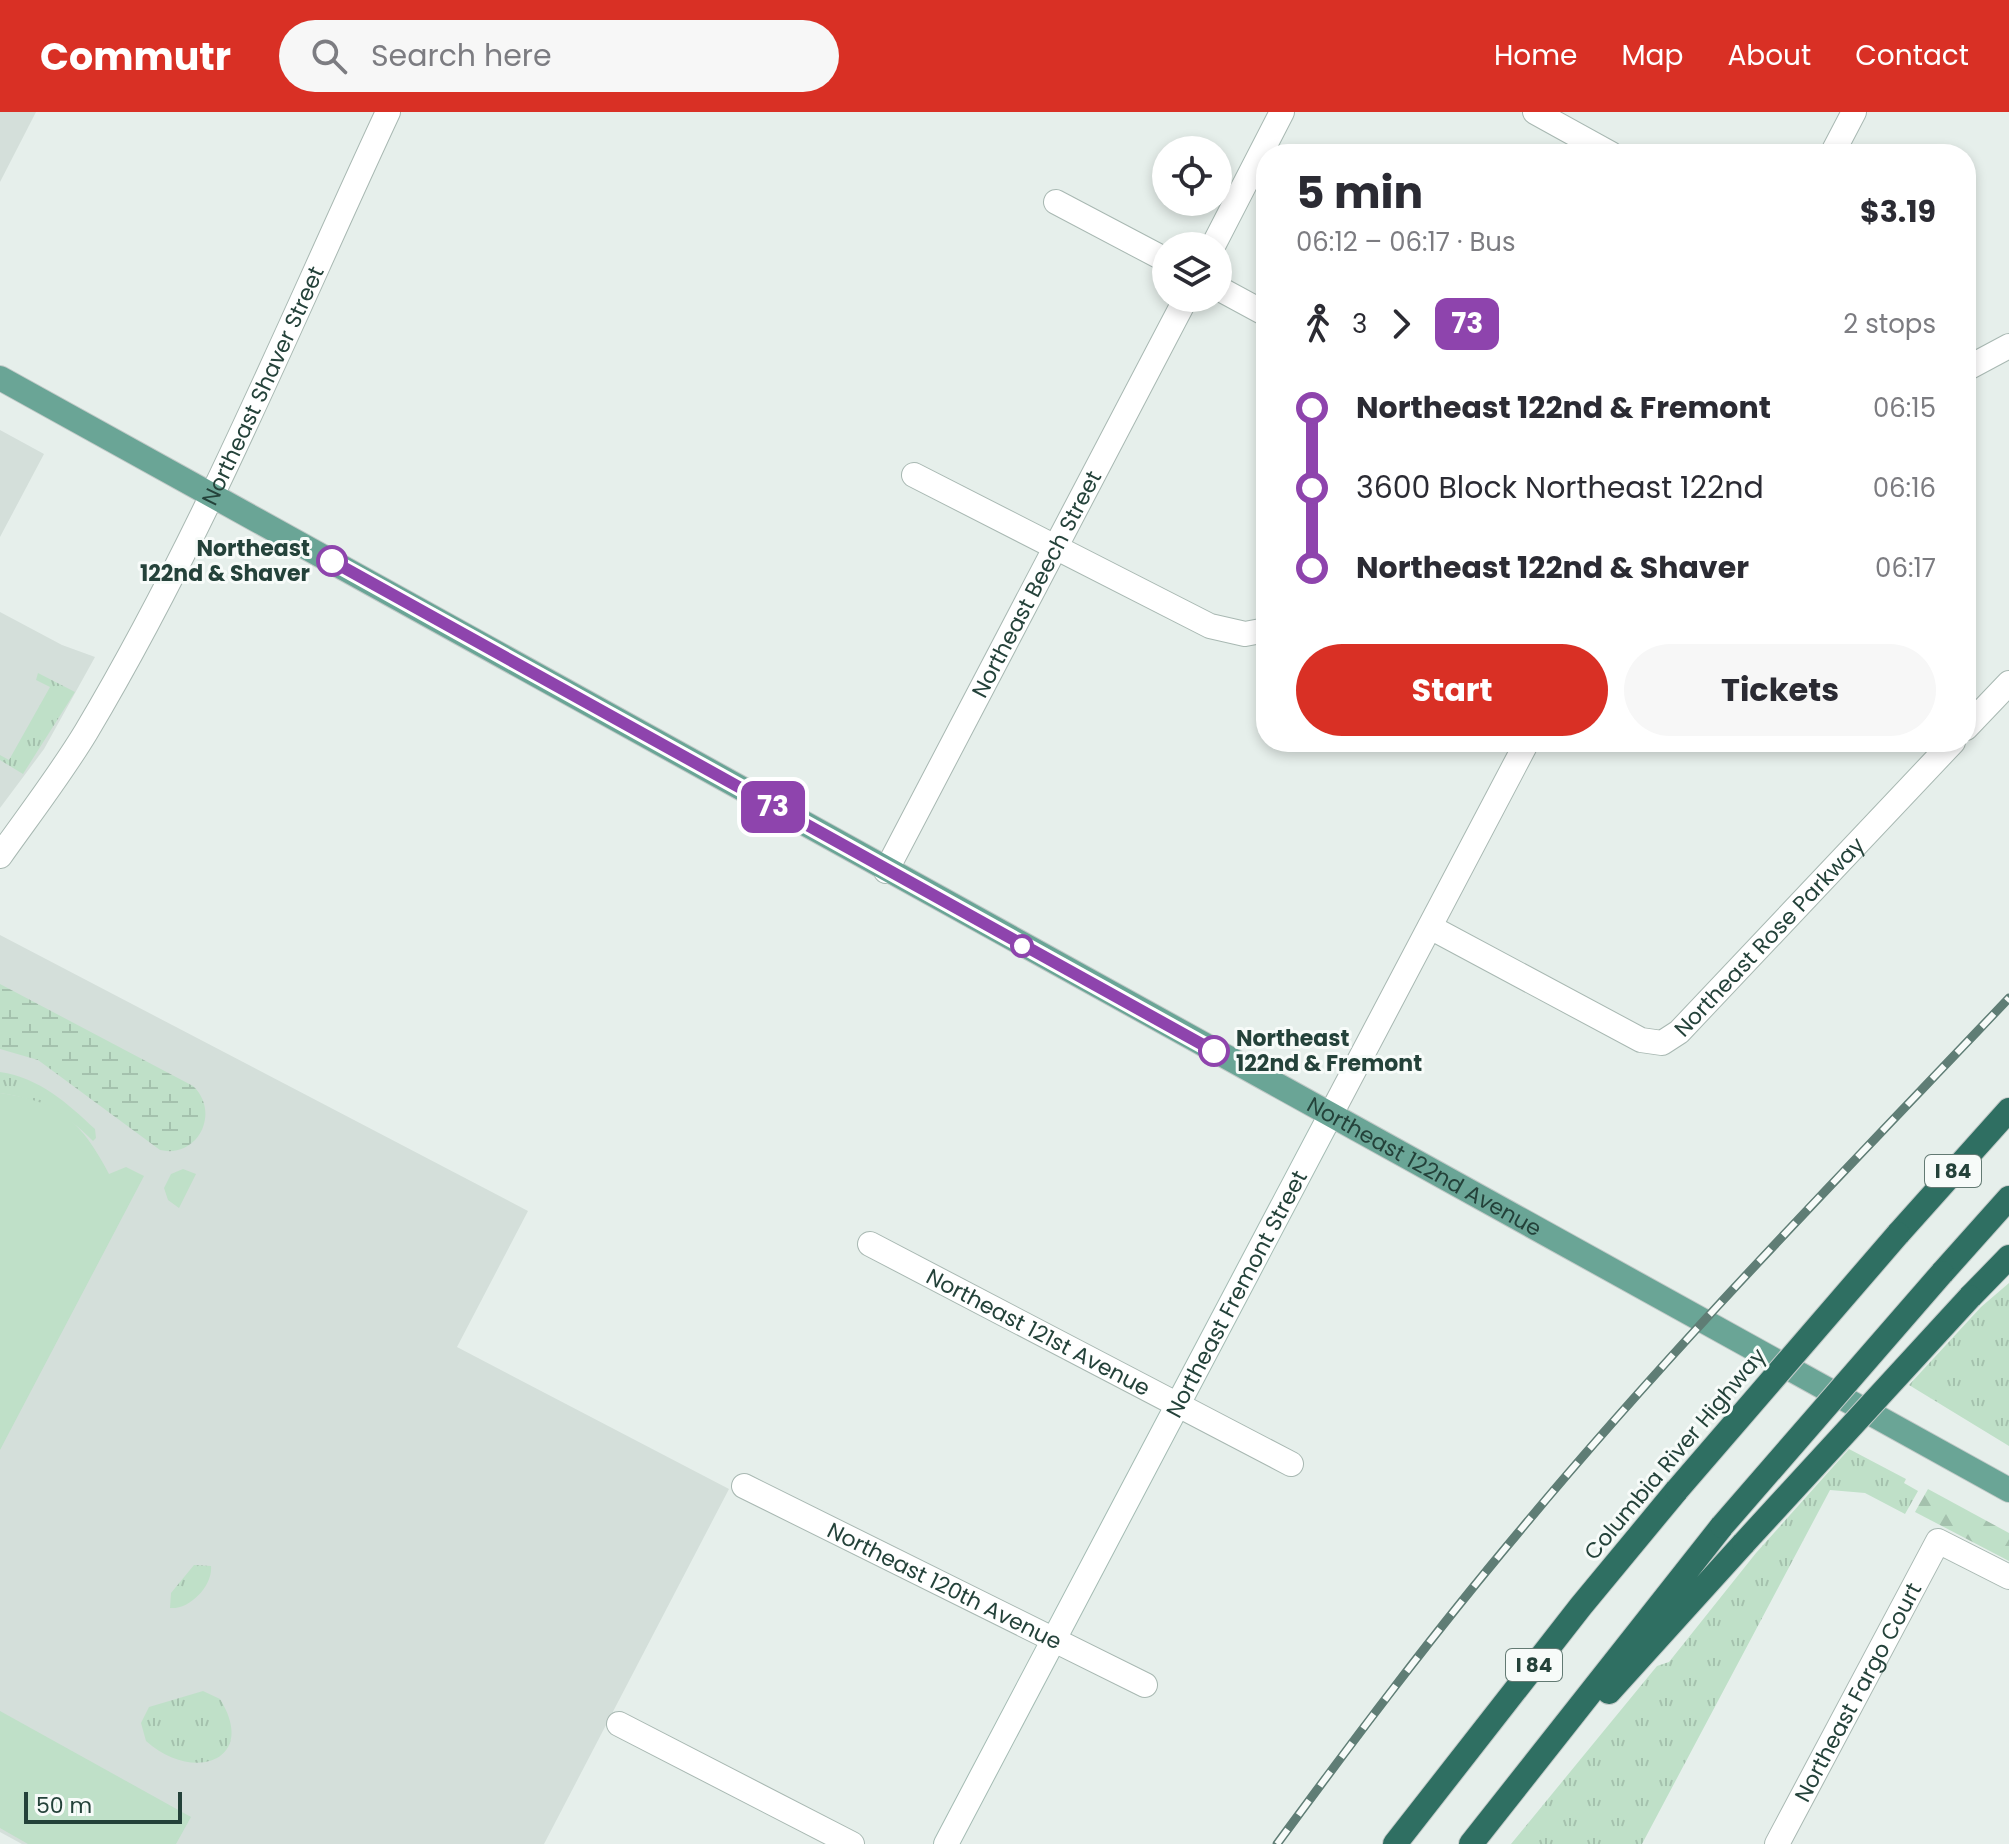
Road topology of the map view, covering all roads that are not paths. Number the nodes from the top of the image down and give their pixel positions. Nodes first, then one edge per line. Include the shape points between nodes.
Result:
1 (388, 112) edge
2 (1282, 112) edge
3 (1535, 112) edge
4 (1854, 112) edge
5 (1266, 144) edge
6 (1593, 144) edge
7 (1837, 144) edge
8 (1256, 162) edge
9 (1056, 202) dead end
10 (1220, 232) edge
11 (1152, 253) edge
12 (1232, 296) edge
13 (1256, 309) edge
14 (1179, 312) edge
15 (2009, 346) edge
16 (1976, 364) edge
17 (0, 378) edge
18 (914, 475) dead end
19 (212, 494) junction
20 (1055, 548) junction
21 (1256, 632) edge
22 (2009, 683) edge
23 (1976, 718) edge
24 (1522, 752) edge
25 (1944, 752) edge
26 (0, 856) edge
27 (886, 871) junction
28 (1430, 927) junction
29 (2009, 1110) edge
30 (1330, 1116) junction
31 (2009, 1198) edge
32 (870, 1244) dead end
33 (2009, 1257) edge
34 (1178, 1402) junction
35 (1291, 1464) dead end
36 (744, 1486) dead end
37 (2009, 1490) edge
38 (2009, 1577) edge
39 (1053, 1641) junction
40 (1145, 1685) dead end
41 (619, 1724) dead end
42 (852, 1844) edge
43 (946, 1844) edge
44 (1395, 1844) edge
45 (1473, 1844) edge
46 (1777, 1844) edge

1 - 19 street, Northeast Shaver Street
2 - 5 street
3 - 6 street
4 - 7 street
8 - 10 street
9 - 11 street
12 - 13 street
14 - 20 street, Northeast Beech Street
15 - 16 street
17 - 19 main road, Northeast 122nd Avenue
18 - 20 street
19 - 26 street, Northeast Shaver Street via 87,730
19 - 27 main road, Northeast 122nd Avenue
20 - 21 street via 1210,626
20 - 27 street, Northeast Beech Street
22 - 23 street
24 - 28 street, Northeast Fremont Street
25 - 28 street, Northeast Rose Parkway via 1679,1032 1662,1043 1641,1040
27 - 30 main road, Northeast 122nd Avenue
28 - 30 street, Northeast Fremont Street
29 - 44 highway, Columbia River Highway / I 84, bridge via 1677,1490
30 - 34 street, Northeast Fremont Street
30 - 37 main road, Northeast 122nd Avenue
31 - 45 highway, I 84, bridge via 1722,1526
32 - 34 street, Northeast 121st Avenue
33 - 45 highway, bridge
34 - 35 street, Northeast 121st Avenue
34 - 39 street, Northeast Fremont Street
36 - 39 street, Northeast 120th Avenue
38 - 46 street, Northeast Fargo Court via 1938,1541
39 - 40 street, Northeast 120th Avenue
39 - 43 street, Northeast Fremont Street
41 - 42 street

